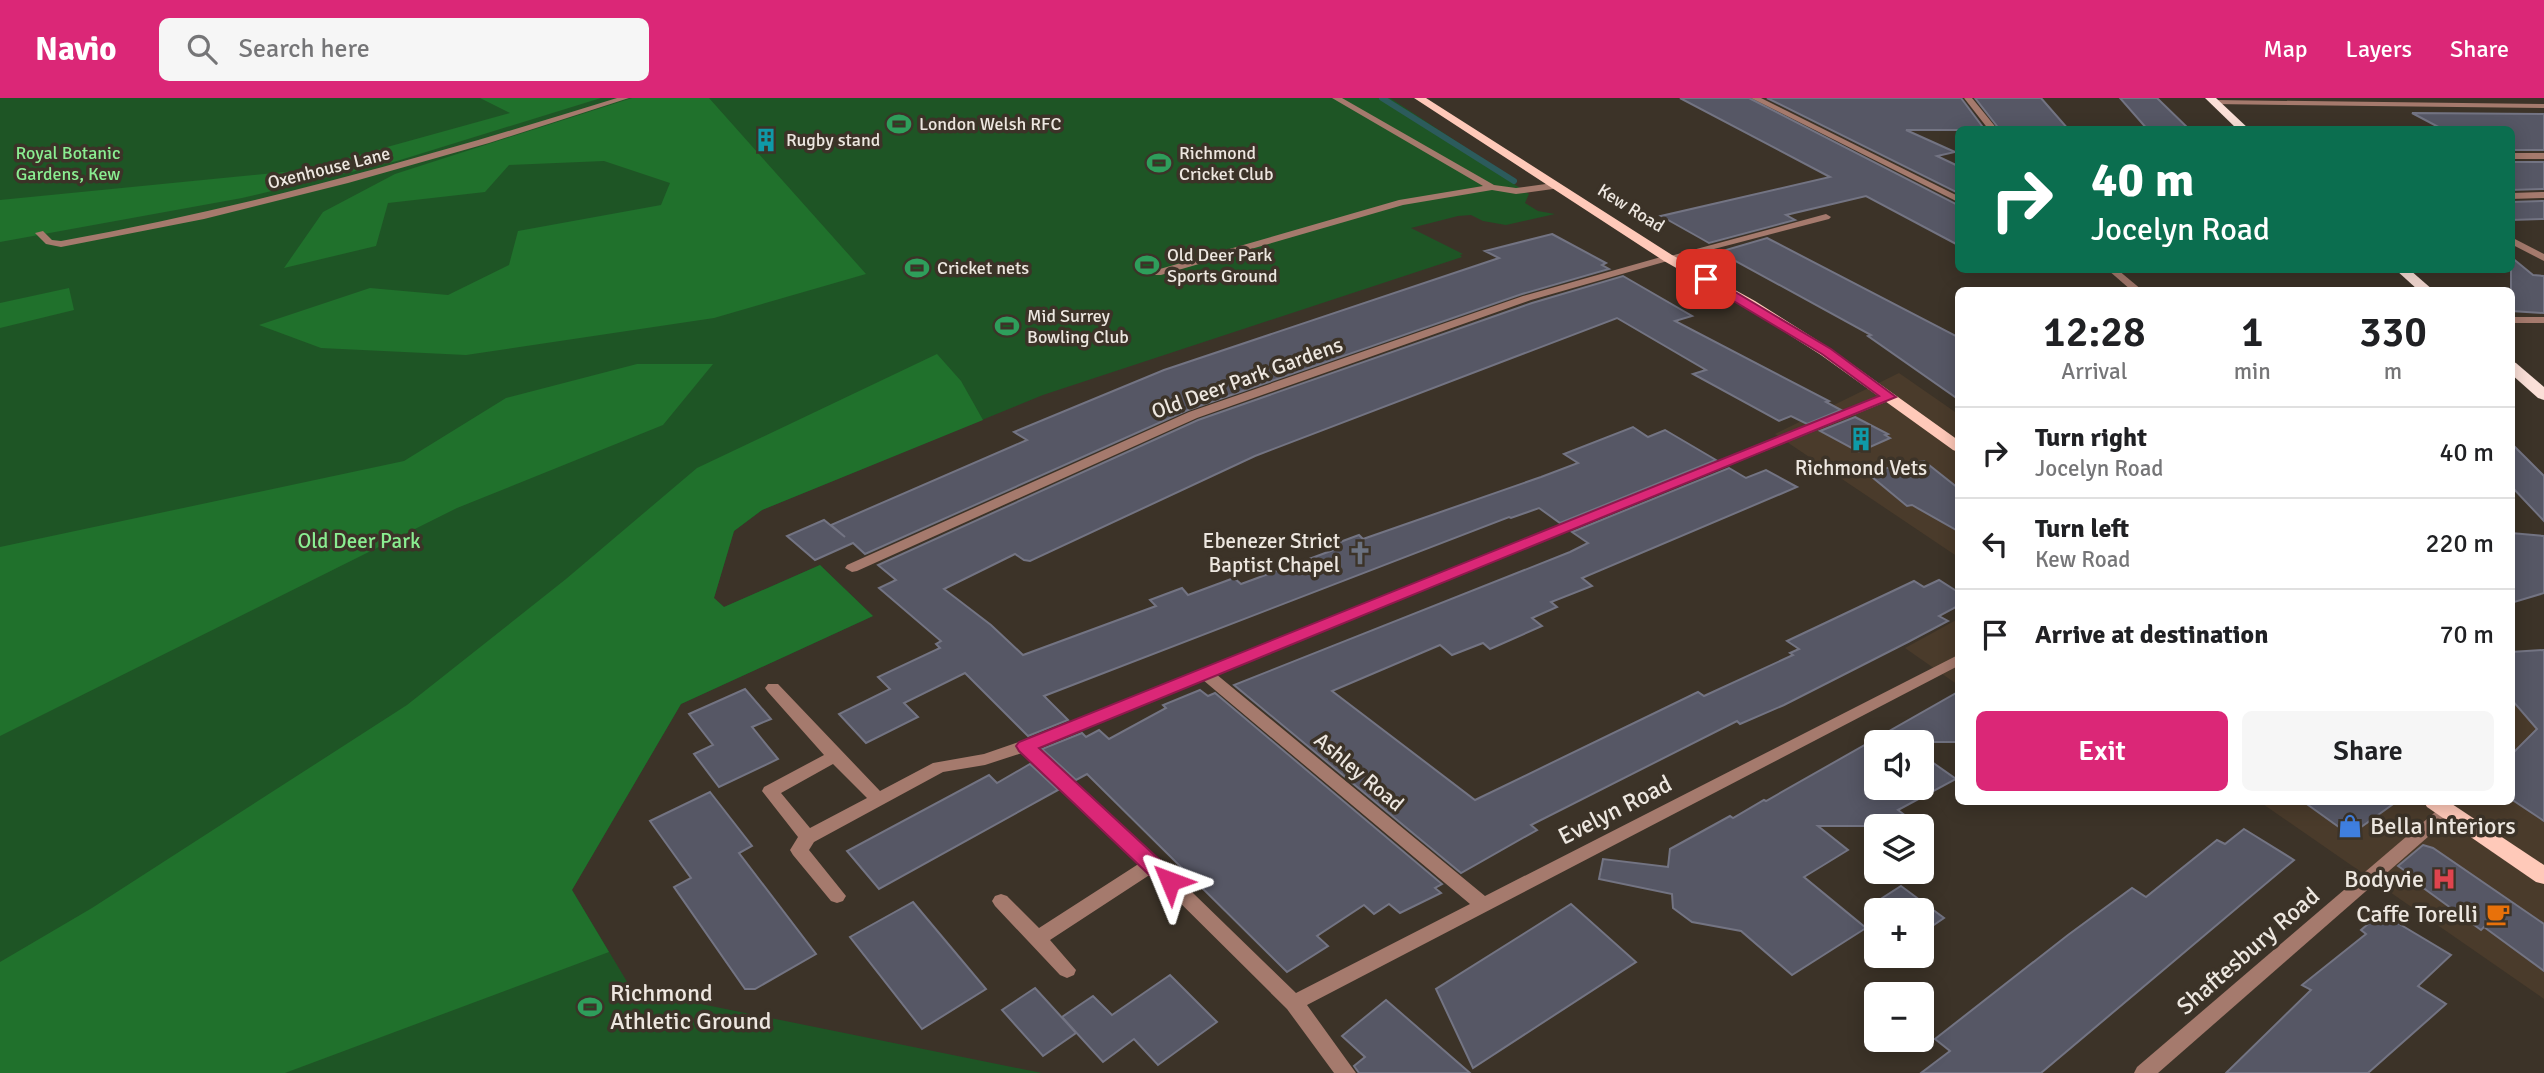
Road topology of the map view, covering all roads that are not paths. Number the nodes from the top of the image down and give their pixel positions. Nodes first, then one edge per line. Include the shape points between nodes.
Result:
1 (625, 98) edge
2 (1336, 98) edge
3 (1419, 98) edge
4 (1755, 98) edge
5 (1968, 98) edge
6 (2212, 100) edge
7 (2544, 106) edge
8 (1991, 126) edge
9 (2241, 126) edge
10 (2515, 156) edge
11 (2544, 156) edge
12 (1553, 186) junction
13 (1492, 187) junction
14 (2544, 195) edge
15 (2515, 196) edge
16 (1955, 198) edge
17 (1826, 217) dead end
18 (40, 233) dead end
19 (2515, 242) edge
20 (1668, 258) junction
21 (2544, 258) edge
22 (1157, 273) dead end
23 (2117, 273) edge
24 (2406, 273) edge
25 (2133, 287) edge
26 (2422, 287) edge
27 (2515, 320) edge
28 (2544, 320) edge
29 (2515, 370) edge
30 (2544, 396) edge
31 (1889, 397) junction
32 (1955, 445) edge
33 (852, 568) dead end
34 (1955, 662) edge
35 (1205, 673) junction
36 (773, 688) dead end
37 (1025, 746) junction
38 (835, 756) junction
39 (878, 799) junction
40 (2440, 806) edge
41 (808, 836) junction
42 (1152, 864) junction
43 (2544, 876) edge
44 (837, 896) dead end
45 (1001, 901) dead end
46 (1485, 906) junction
47 (1038, 938) junction
48 (1067, 971) dead end
49 (1294, 1003) junction
50 (1346, 1073) edge
51 (2144, 1073) edge

1 - 18 street, Oxenhouse Lane via 372,175 212,213 61,244 49,242
2 - 13 street
3 - 12 main road, Kew Road
4 - 16 street
5 - 8 street
6 - 7 street
6 - 9 highway
10 - 11 street
12 - 13 street via 1516,191
12 - 20 main road, Kew Road
13 - 22 street via 1402,202
14 - 15 street
17 - 20 street, Old Deer Park Gardens
19 - 21 street
20 - 31 main road, Kew Road via 1750,304
20 - 33 street, Old Deer Park Gardens via 1527,298 1193,415
23 - 25 street
24 - 26 highway
27 - 28 street
29 - 30 highway
31 - 32 main road, Kew Road
31 - 35 street
34 - 46 street, Evelyn Road
35 - 37 street
35 - 46 street, Ashley Road
36 - 38 street
37 - 39 street via 939,767
37 - 42 street
38 - 39 street
38 - 41 street via 770,791
39 - 41 street
40 - 43 main road
40 - 51 street, Shaftesbury Road
41 - 44 street via 799,850
42 - 47 street
42 - 49 street
45 - 47 street
46 - 49 street, Evelyn Road
47 - 48 street
49 - 50 street

